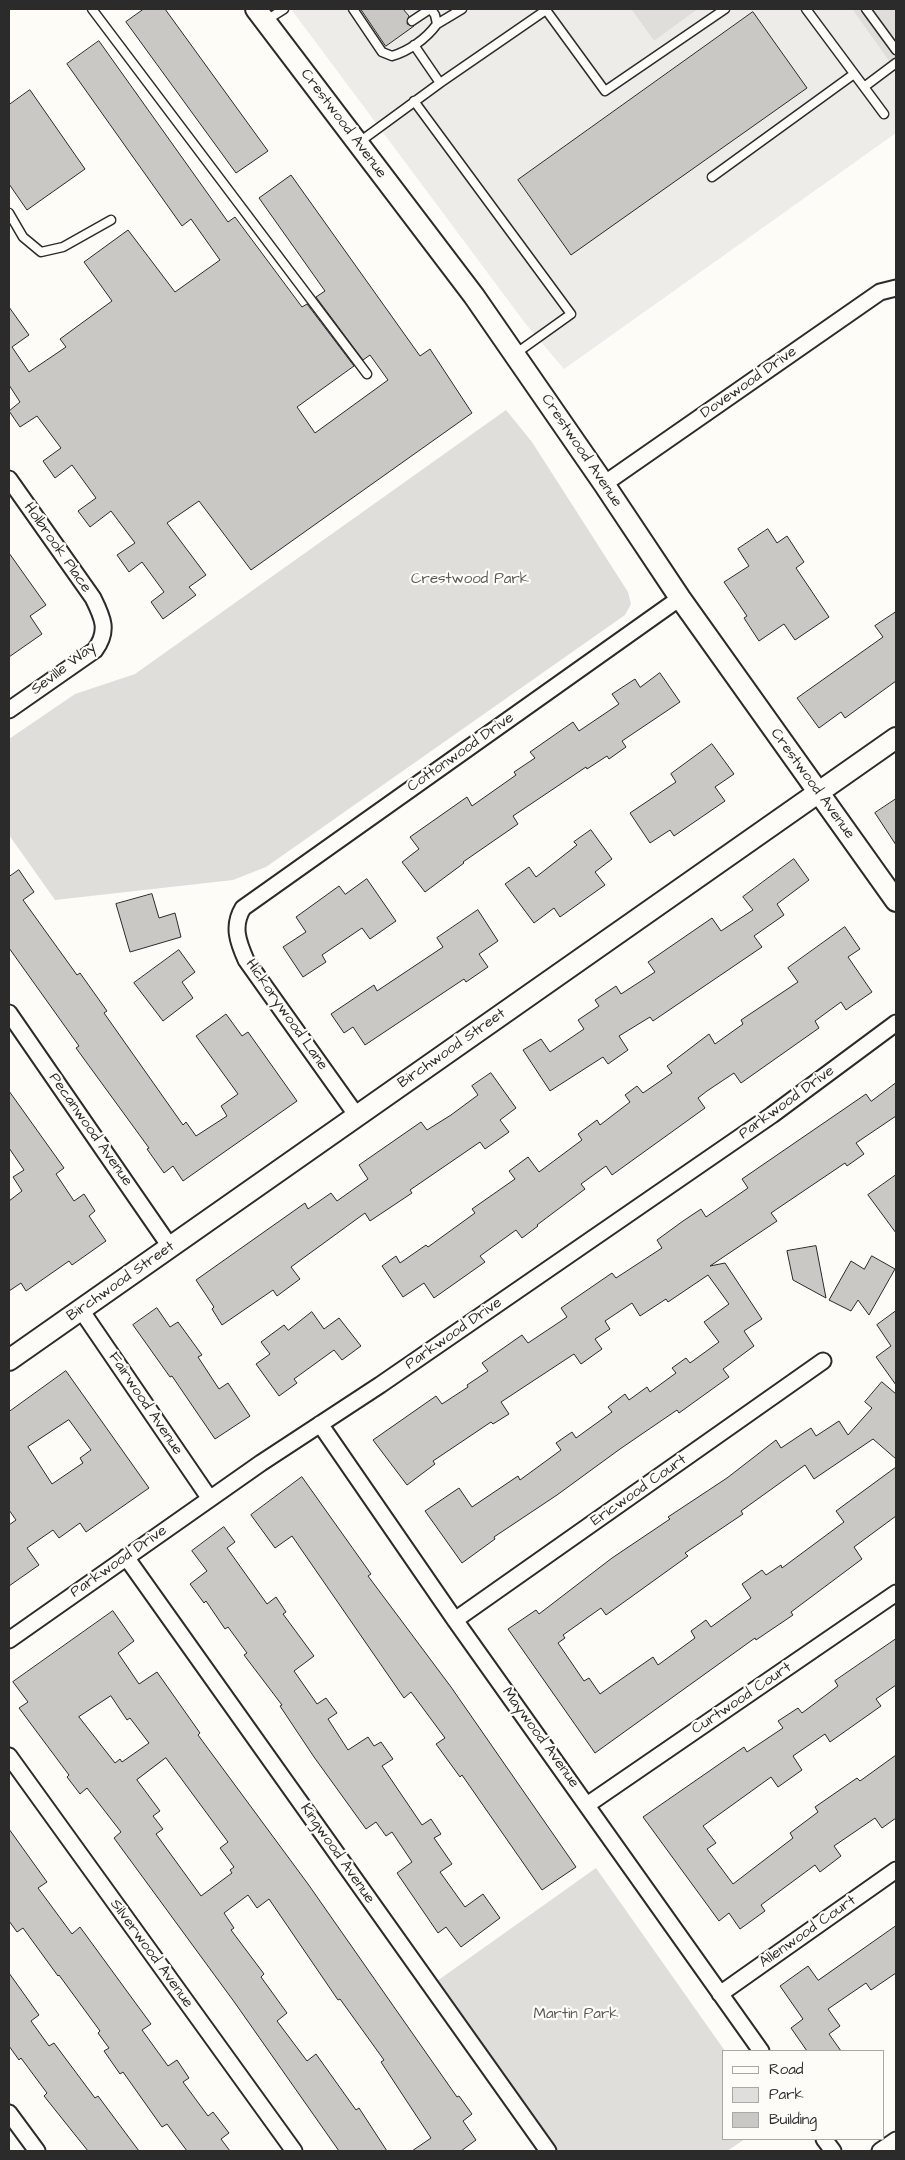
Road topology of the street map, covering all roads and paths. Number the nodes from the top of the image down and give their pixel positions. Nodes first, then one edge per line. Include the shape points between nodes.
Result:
1 (92, 9) edge
2 (284, 9) edge
3 (353, 9) edge
4 (430, 9) edge
5 (462, 9) edge
6 (547, 9) edge
7 (725, 9) edge
8 (806, 9) edge
9 (866, 9) edge
10 (261, 15) edge
11 (412, 21) dead end
12 (436, 24) junction
13 (414, 45) junction
14 (896, 50) edge
15 (896, 63) edge
16 (854, 74) junction
17 (440, 83) junction
18 (864, 87) junction
19 (414, 101) junction
20 (884, 114) dead end
21 (358, 143) junction
22 (712, 177) dead end
23 (9, 214) edge
24 (111, 220) dead end
25 (896, 288) edge
26 (515, 354) junction
27 (367, 374) dead end
28 (9, 479) edge
29 (604, 484) junction
30 (680, 598) junction
31 (104, 619) joint
32 (9, 710) edge
33 (896, 738) edge
34 (818, 793) junction
35 (896, 901) edge
36 (243, 908) joint
37 (9, 1013) edge
38 (896, 1023) edge
39 (357, 1116) junction
40 (171, 1248) junction
41 (81, 1310) junction
42 (9, 1360) edge
43 (823, 1362) dead end
44 (320, 1424) junction
45 (210, 1499) junction
46 (126, 1556) junction
47 (896, 1593) edge
48 (456, 1620) junction
49 (9, 1640) edge
50 (9, 1756) edge
51 (587, 1805) junction
52 (896, 1870) edge
53 (720, 1994) junction
54 (760, 2050) edge
55 (9, 2113) edge
56 (825, 2140) edge
57 (896, 2140) edge
58 (543, 2150) edge
59 (38, 2151) edge
60 (294, 2151) edge
61 (833, 2151) edge
62 (880, 2151) edge

1 - 27 lane
2 - 10 lane
3 - 13 lane via 381,43 382,52 392,56
4 - 11 lane
4 - 12 lane
5 - 12 lane
6 - 7 lane via 605,91
6 - 17 lane
8 - 16 lane
9 - 14 lane
10 - 21 street, Crestwood Avenue
12 - 13 lane via 430,34
13 - 17 lane
15 - 18 lane
16 - 18 lane
16 - 22 lane
17 - 19 lane
18 - 20 lane
19 - 21 lane
19 - 26 lane via 570,314
21 - 26 street, Crestwood Avenue
23 - 24 lane via 23,237 42,252 63,247
25 - 29 street, Dovewood Drive via 880,292
26 - 29 street, Crestwood Avenue
28 - 31 street, Holbrook Place via 93,598
29 - 30 street, Crestwood Avenue
30 - 34 street, Crestwood Avenue
30 - 36 street, Cottonwood Drive
31 - 32 street, Seville Way via 102,641 95,650
33 - 34 street, Birchwood Street
34 - 35 street, Crestwood Avenue
34 - 39 street, Birchwood Street
36 - 39 street, Hickorywood Lane via 238,917 236,937 246,960
37 - 40 street, Pecanwood Avenue
38 - 44 street, Parkwood Drive via 772,1115
39 - 40 street, Birchwood Street
40 - 41 street, Birchwood Street
41 - 42 street, Birchwood Street
41 - 45 street, Fairwood Avenue
43 - 48 street, Ericwood Court
44 - 45 street, Parkwood Drive
44 - 48 street, Maywood Avenue
45 - 46 street, Parkwood Drive
46 - 49 street, Parkwood Drive
46 - 58 street, Kingwood Avenue
47 - 51 street, Curtwood Court
48 - 51 street, Maywood Avenue
50 - 60 street, Silverwood Avenue
51 - 53 street, Maywood Avenue
52 - 53 street, Allenwood Court
53 - 54 street, Maywood Avenue
55 - 59 street
56 - 61 street
57 - 62 street

